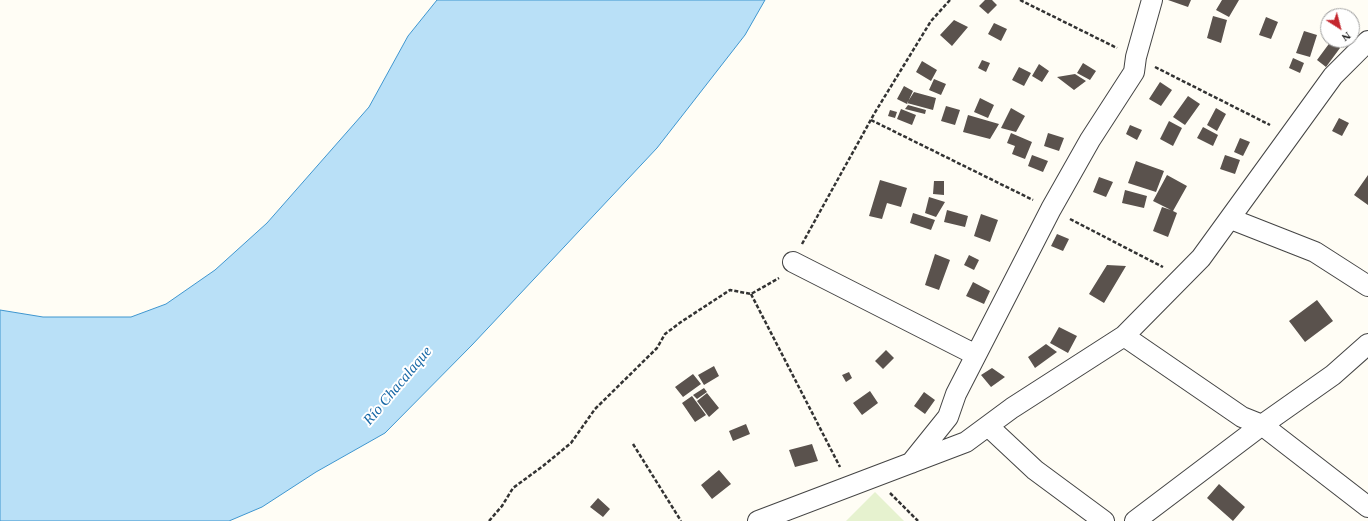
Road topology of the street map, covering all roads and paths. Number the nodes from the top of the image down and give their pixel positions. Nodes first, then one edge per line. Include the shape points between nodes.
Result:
1 (950, 0) edge
2 (1020, 0) edge
3 (1152, 0) edge
4 (1368, 41) edge
5 (1136, 57) junction
6 (871, 120) junction
7 (1290, 135) junction
8 (1051, 208) junction
9 (1230, 219) junction
10 (793, 262) junction
11 (1182, 277) junction
12 (1368, 286) edge
13 (751, 294) junction
14 (1124, 336) junction
15 (1368, 344) edge
16 (976, 355) junction
17 (1262, 425) junction
18 (988, 426) junction
19 (633, 444) dead end
20 (910, 465) junction
21 (875, 477) junction
22 (851, 487) junction
23 (1368, 507) edge
24 (489, 521) edge
25 (681, 521) edge
26 (758, 521) edge
27 (918, 521) edge
28 (1104, 521) edge
29 (1135, 521) edge

1 - 6 path via 930,21
2 - 5 path
3 - 5 street
4 - 7 street via 1333,76
5 - 7 path
5 - 8 street via 1134,72 1090,140
6 - 8 path
6 - 10 path via 812,223
7 - 9 street
8 - 11 path
8 - 16 street
9 - 11 street via 1202,258
9 - 12 street via 1315,252
10 - 13 path via 787,274
10 - 16 street
11 - 14 street
13 - 22 path
13 - 24 path via 730,290 665,334 656,348 595,409 571,443 513,488
14 - 17 street via 1242,417
14 - 18 street
15 - 17 street via 1333,375
16 - 20 street via 956,394 948,417
17 - 23 street
17 - 29 street
18 - 20 street via 966,442
18 - 28 street via 1035,470
19 - 25 path
20 - 21 street
21 - 22 street
21 - 27 path
22 - 26 street

